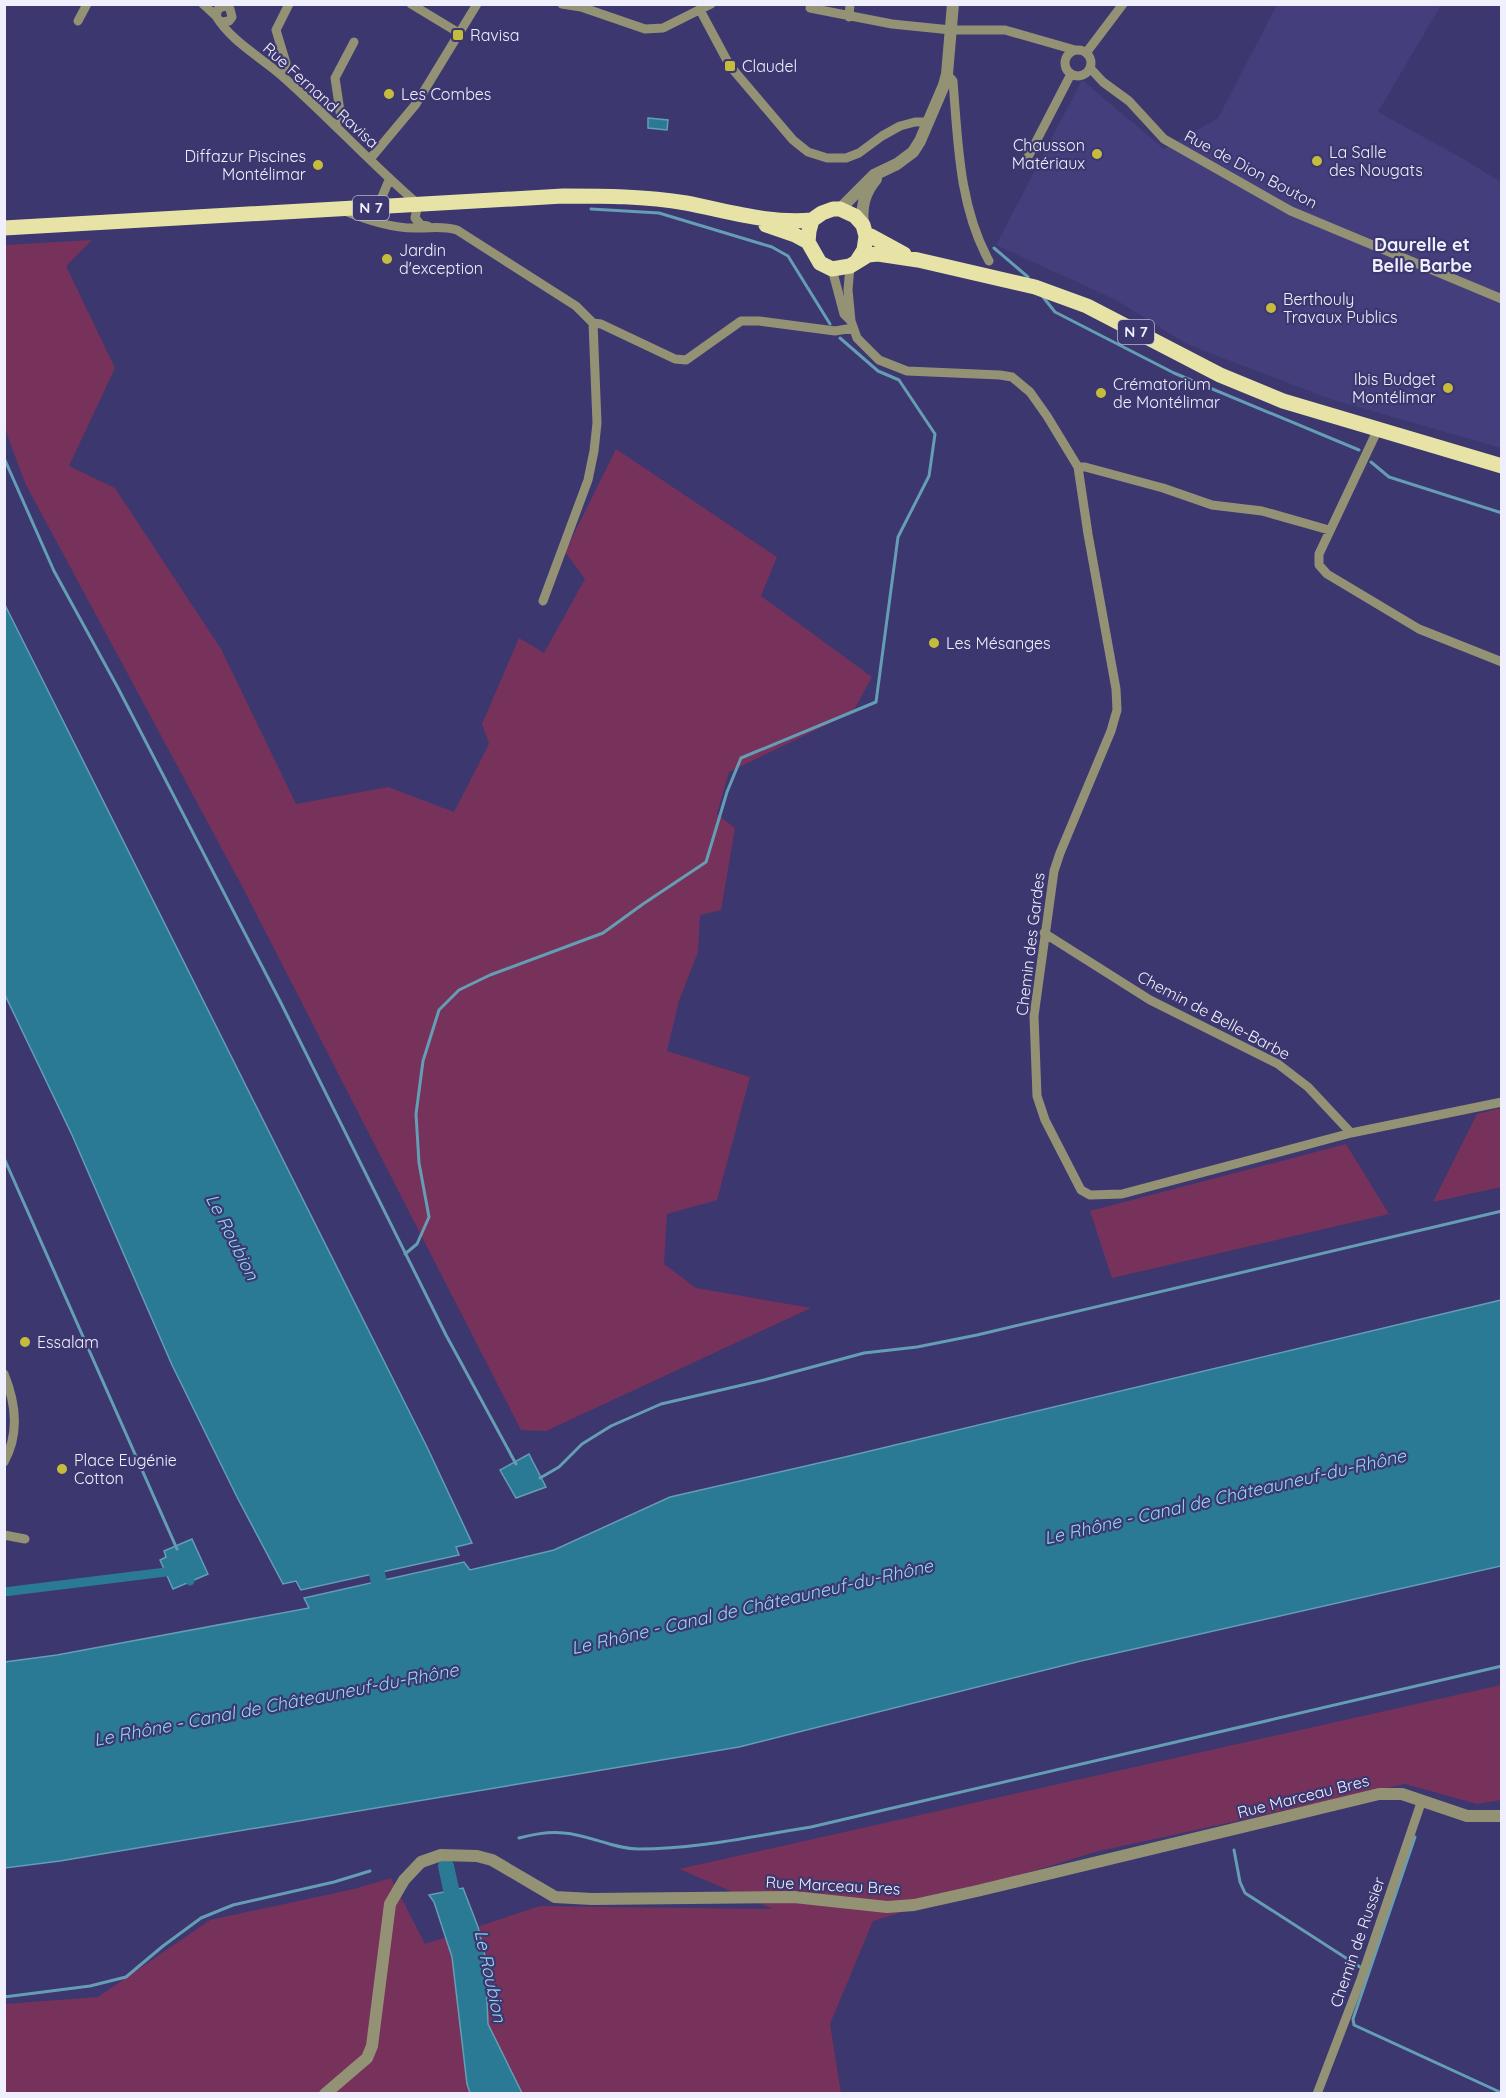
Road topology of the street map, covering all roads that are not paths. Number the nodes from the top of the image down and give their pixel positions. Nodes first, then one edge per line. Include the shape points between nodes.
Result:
1 (87, 4) edge
2 (289, 4) edge
3 (411, 4) edge
4 (477, 4) edge
5 (562, 4) edge
6 (711, 4) edge
7 (850, 4) edge
8 (953, 4) edge
9 (1123, 4) edge
10 (205, 6) edge
11 (582, 6) edge
12 (810, 8) dead end
13 (700, 10) junction
14 (226, 12) edge
15 (849, 17) junction
16 (78, 21) dead end
17 (951, 30) junction
18 (459, 33) junction
19 (1041, 40) junction
20 (354, 42) dead end
21 (1076, 50) junction
22 (1086, 53) junction
23 (1067, 56) junction
24 (1090, 68) junction
25 (280, 74) junction
26 (947, 74) junction
27 (1075, 74) junction
28 (1103, 82) junction
29 (928, 122) junction
30 (335, 125) junction
31 (370, 159) junction
32 (1027, 159) dead end
33 (882, 171) junction
34 (389, 180) junction
35 (418, 204) junction
36 (372, 208) junction
37 (840, 209) junction
38 (340, 210) junction
39 (736, 215) junction
40 (813, 220) junction
41 (433, 227) junction
42 (4, 228) edge
43 (864, 231) junction
44 (808, 242) junction
45 (918, 260) junction
46 (990, 261) dead end
47 (854, 264) junction
48 (832, 269) junction
49 (1502, 299) edge
50 (593, 323) junction
51 (852, 324) junction
52 (1378, 429) junction
53 (1078, 466) junction
54 (1502, 466) edge
55 (1329, 530) junction
56 (543, 601) dead end
57 (1502, 662) edge
58 (1044, 933) junction
59 (1502, 1102) edge
60 (1351, 1133) junction
61 (4, 1374) edge
62 (4, 1462) edge
63 (4, 1534) edge
64 (25, 1539) dead end
65 (1422, 1800) junction
66 (1502, 1816) edge
67 (325, 2094) edge
68 (1317, 2094) edge

1 - 16 street
2 - 25 street via 276,30 286,63
3 - 18 street
4 - 18 street
5 - 11 street
6 - 13 street
7 - 15 street
8 - 17 street
9 - 22 street
10 - 14 street, Rue Fernand Ravisa
11 - 13 street via 645,29 663,28
12 - 15 street
13 - 29 street via 730,66 808,153 846,158 900,126
14 - 25 street, Rue Fernand Ravisa via 231,35
15 - 17 street
17 - 19 street via 1005,30
17 - 26 street
18 - 31 street via 417,105
19 - 21 street
19 - 23 street
20 - 30 street via 335,78 341,118
21 - 22 street
21 - 23 street
22 - 24 street
23 - 27 street via 1065,64
24 - 27 street via 1085,74
24 - 28 street, Rue de Dion Bouton
25 - 30 street, Rue Fernand Ravisa
26 - 29 street
26 - 46 street via 954,81 958,144 969,212
27 - 28 street, Rue de Dion Bouton
27 - 32 street
28 - 49 street, Rue de Dion Bouton via 1129,101 1164,139 1291,211
29 - 33 street via 913,152
30 - 31 street, Rue Fernand Ravisa
31 - 34 street, Rue Fernand Ravisa
33 - 37 street
33 - 43 street via 870,186 861,209
34 - 35 street, Rue Fernand Ravisa
34 - 36 street
35 - 36 main road, N 7
35 - 39 main road, N 7 via 618,196 686,203
35 - 41 street via 415,218 420,224
36 - 38 main road, N 7
37 - 40 main road via 822,213
37 - 43 main road via 855,216
38 - 41 street via 399,227
38 - 42 main road, N 7
39 - 40 main road, N 7
39 - 44 main road, N 7
40 - 44 main road
41 - 50 street via 457,230 576,306
43 - 45 main road, N 7
43 - 47 main road via 864,250
44 - 48 main road via 820,263
45 - 47 main road, N 7 via 878,254 867,255
45 - 52 main road, N 7 via 1035,286 1087,306 1220,375 1283,401
47 - 48 main road
47 - 51 street via 848,290
48 - 51 street via 844,314
50 - 51 street via 675,359 686,360 741,321 835,331
50 - 56 street via 597,423 594,451 588,480
51 - 53 street, Chemin des Gardes via 857,338 879,360 907,371 1012,377 1030,392
52 - 54 main road, N 7
52 - 55 street
53 - 55 street via 1212,505 1262,511
53 - 58 street, Chemin des Gardes via 1117,710 1054,871
55 - 57 street via 1319,554 1319,565 1327,574 1419,629
58 - 60 street, Chemin de Belle-Barbe via 1150,1000 1278,1064 1308,1087
58 - 60 street, Chemin des Gardes via 1034,1016 1037,1096 1081,1190 1090,1195 1122,1194
59 - 60 street
61 - 62 street via 15,1416 13,1438
63 - 64 street
65 - 66 street, Rue Marceau Bres via 1467,1816
65 - 67 street, Rue Marceau Bres via 1402,1794 1379,1794 902,1906 794,1897 555,1897 492,1860 441,1855 421,1862 390,1904 372,2046 367,2058
65 - 68 street, Chemin de Russier

